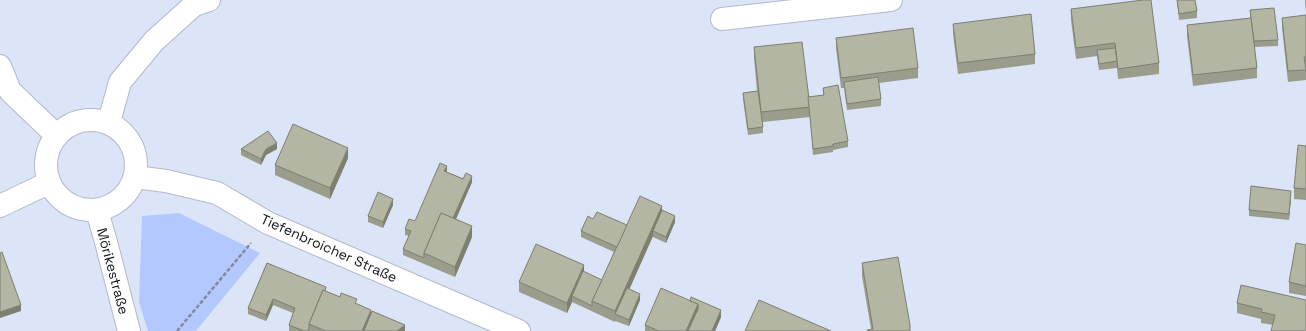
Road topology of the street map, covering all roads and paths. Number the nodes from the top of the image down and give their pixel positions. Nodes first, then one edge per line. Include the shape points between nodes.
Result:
1 (209, 0) edge
2 (891, 0) edge
3 (722, 19) dead end
4 (0, 66) edge
5 (109, 122) junction
6 (56, 135) junction
7 (136, 177) junction
8 (48, 183) junction
9 (0, 206) edge
10 (97, 211) junction
11 (268, 223) junction
12 (129, 331) edge
13 (177, 331) edge
14 (519, 331) edge

1 - 5 street via 194,5 154,41 120,82
2 - 3 street
4 - 6 street via 10,91
5 - 6 street via 90,118 71,123
5 - 7 street via 126,135 130,142 136,155
6 - 8 street via 47,149 45,166
7 - 10 street via 128,193 114,205
7 - 11 street, Tiefenbroicher Straße via 217,193
8 - 9 street
8 - 10 street via 60,199 77,209
10 - 12 street, Mörikestraße
11 - 13 path
11 - 14 street, Tiefenbroicher Straße

